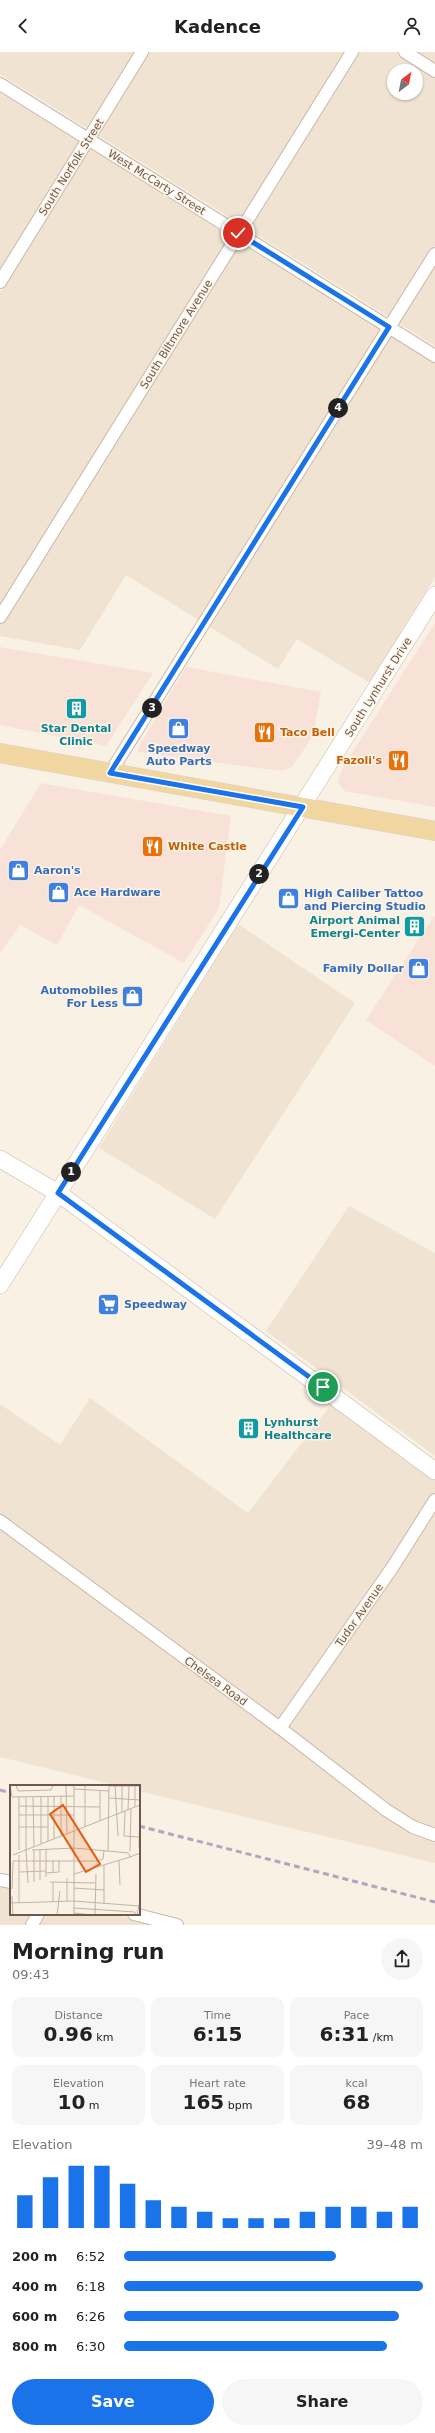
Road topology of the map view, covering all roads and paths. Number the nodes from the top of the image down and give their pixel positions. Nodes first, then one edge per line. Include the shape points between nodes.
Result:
1 (142, 52) edge
2 (352, 52) edge
3 (405, 52) edge
4 (435, 71) edge
5 (0, 84) edge
6 (88, 140) junction
7 (238, 233) junction
8 (435, 254) edge
9 (0, 282) edge
10 (389, 327) junction
11 (435, 356) edge
12 (435, 595) edge
13 (0, 617) edge
14 (0, 753) edge
15 (110, 773) junction
16 (303, 807) junction
17 (435, 831) edge
18 (0, 1159) edge
19 (58, 1193) junction
20 (0, 1285) edge
21 (435, 1471) edge
22 (435, 1500) edge
23 (0, 1521) edge
24 (280, 1728) junction
25 (435, 1835) edge
26 (0, 1880) edge
27 (10, 1882) edge
28 (37, 1915) edge
29 (138, 1915) edge
30 (32, 1925) edge
31 (177, 1925) edge

1 - 6 street, South Norfolk Street
2 - 7 street, South Biltmore Avenue
3 - 4 street
5 - 6 street, West McCarty Street
6 - 7 street, West McCarty Street
6 - 9 street, South Norfolk Street
7 - 10 street, West McCarty Street
7 - 13 street, South Biltmore Avenue
8 - 10 street
10 - 11 street, West McCarty Street
10 - 15 street
12 - 16 main road, South Lynhurst Drive
14 - 15 main road
15 - 16 main road
16 - 17 main road
16 - 19 main road, South Lynhurst Drive
18 - 19 main road
19 - 20 main road, South Lynhurst Drive
19 - 21 main road
22 - 24 street, Tudor Avenue via 392,1568
23 - 24 street, Chelsea Road
24 - 25 street, Chelsea Road via 402,1821 418,1830
26 - 27 street
28 - 30 street
29 - 31 street

